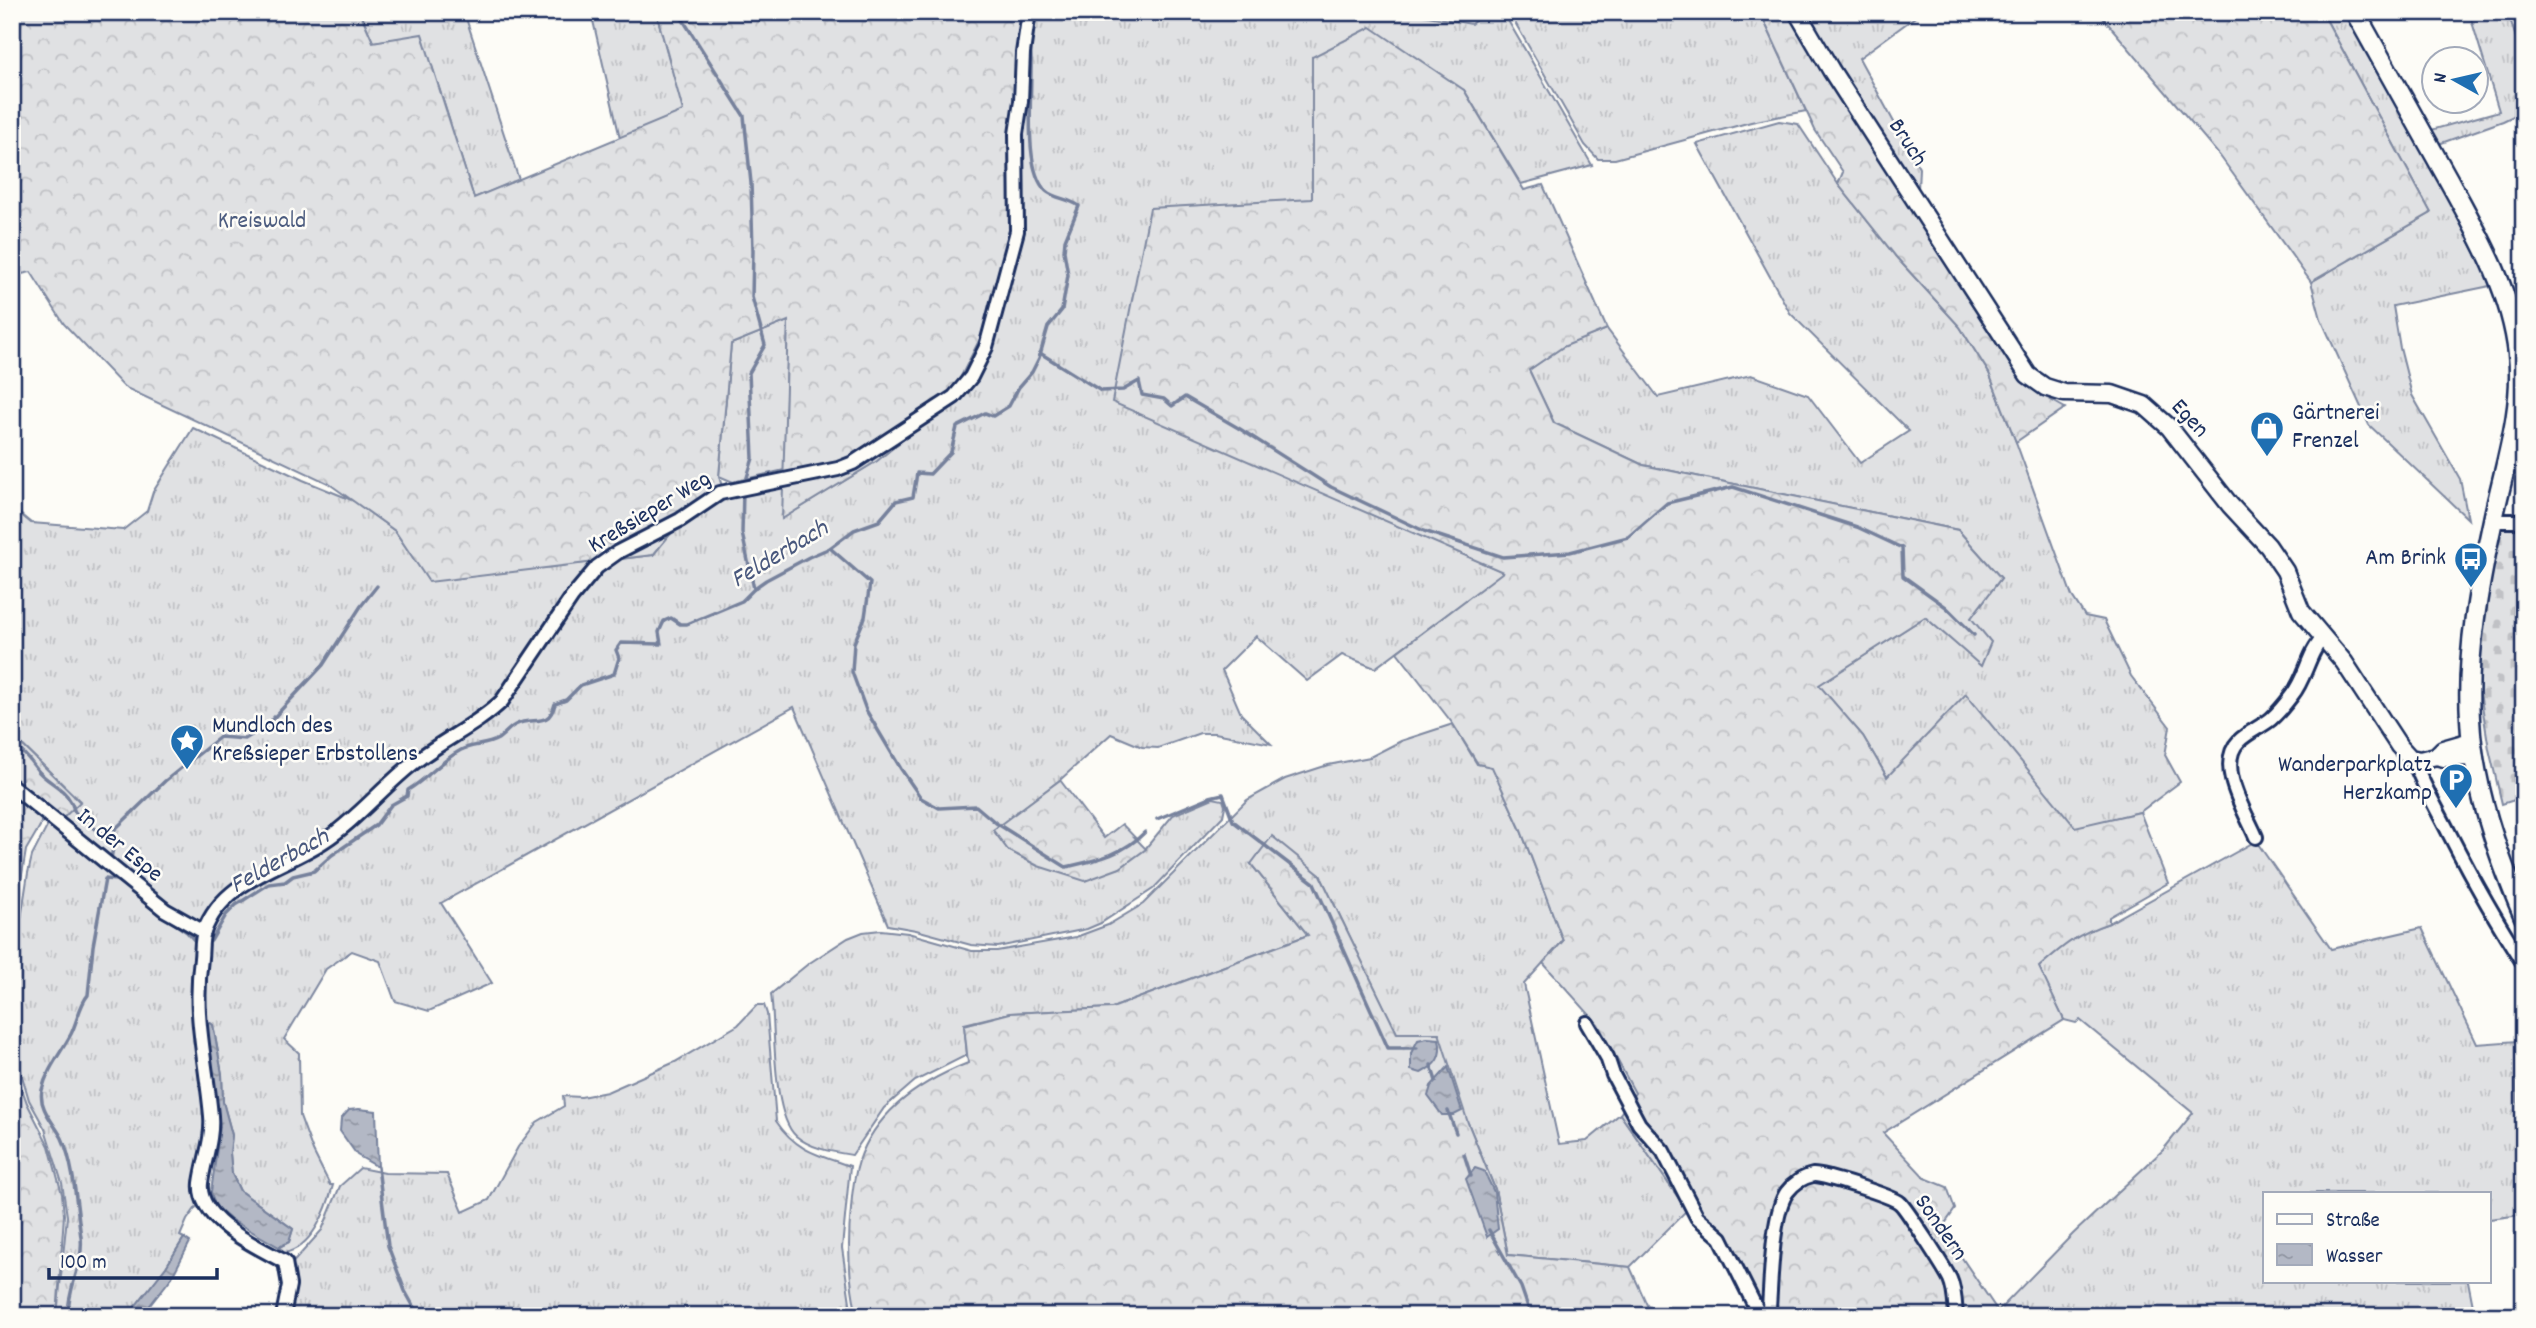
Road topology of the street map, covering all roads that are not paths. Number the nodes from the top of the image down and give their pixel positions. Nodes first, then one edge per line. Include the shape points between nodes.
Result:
1 (1029, 12) edge
2 (1797, 12) edge
3 (2355, 12) edge
4 (1979, 297) joint
5 (2493, 521) junction
6 (2524, 521) edge
7 (2323, 638) junction
8 (2473, 749) junction
9 (2414, 761) junction
10 (12, 786) edge
11 (2256, 837) dead end
12 (2524, 917) edge
13 (204, 932) junction
14 (2524, 964) edge
15 (1587, 1023) dead end
16 (2524, 1313) edge
17 (2504, 1315) edge
18 (283, 1316) edge
19 (1762, 1316) edge
20 (1956, 1316) edge

1 - 13 street, Kreßsieper Weg via 1016,134 1017,231 990,335 971,377 954,397 853,463 720,493 618,552 584,580 502,701 411,765 324,841 228,895
2 - 4 street, Bruch
3 - 5 main road via 2487,251 2511,318 2519,364 2517,400
4 - 7 street, Egen via 2028,375 2045,387 2064,393 2112,394 2144,405 2169,427 2269,546 2301,611
5 - 6 street
5 - 8 main road via 2474,625 2469,696
7 - 9 street, Egen
7 - 11 street via 2294,692 2270,720 2238,742 2232,753 2233,785
8 - 9 street
8 - 12 main road via 2502,859
9 - 14 street, Egen via 2465,867
10 - 13 street, In der Espe via 165,910
13 - 18 street via 197,1010 213,1131 202,1199 208,1211 245,1240 285,1262 289,1285
15 - 19 street, Sondern via 1639,1124 1663,1151 1698,1217 1721,1238
16 - 17 street
19 - 20 street, Sondern via 1769,1308 1777,1218 1784,1196 1801,1179 1814,1175 1900,1203 1951,1280

